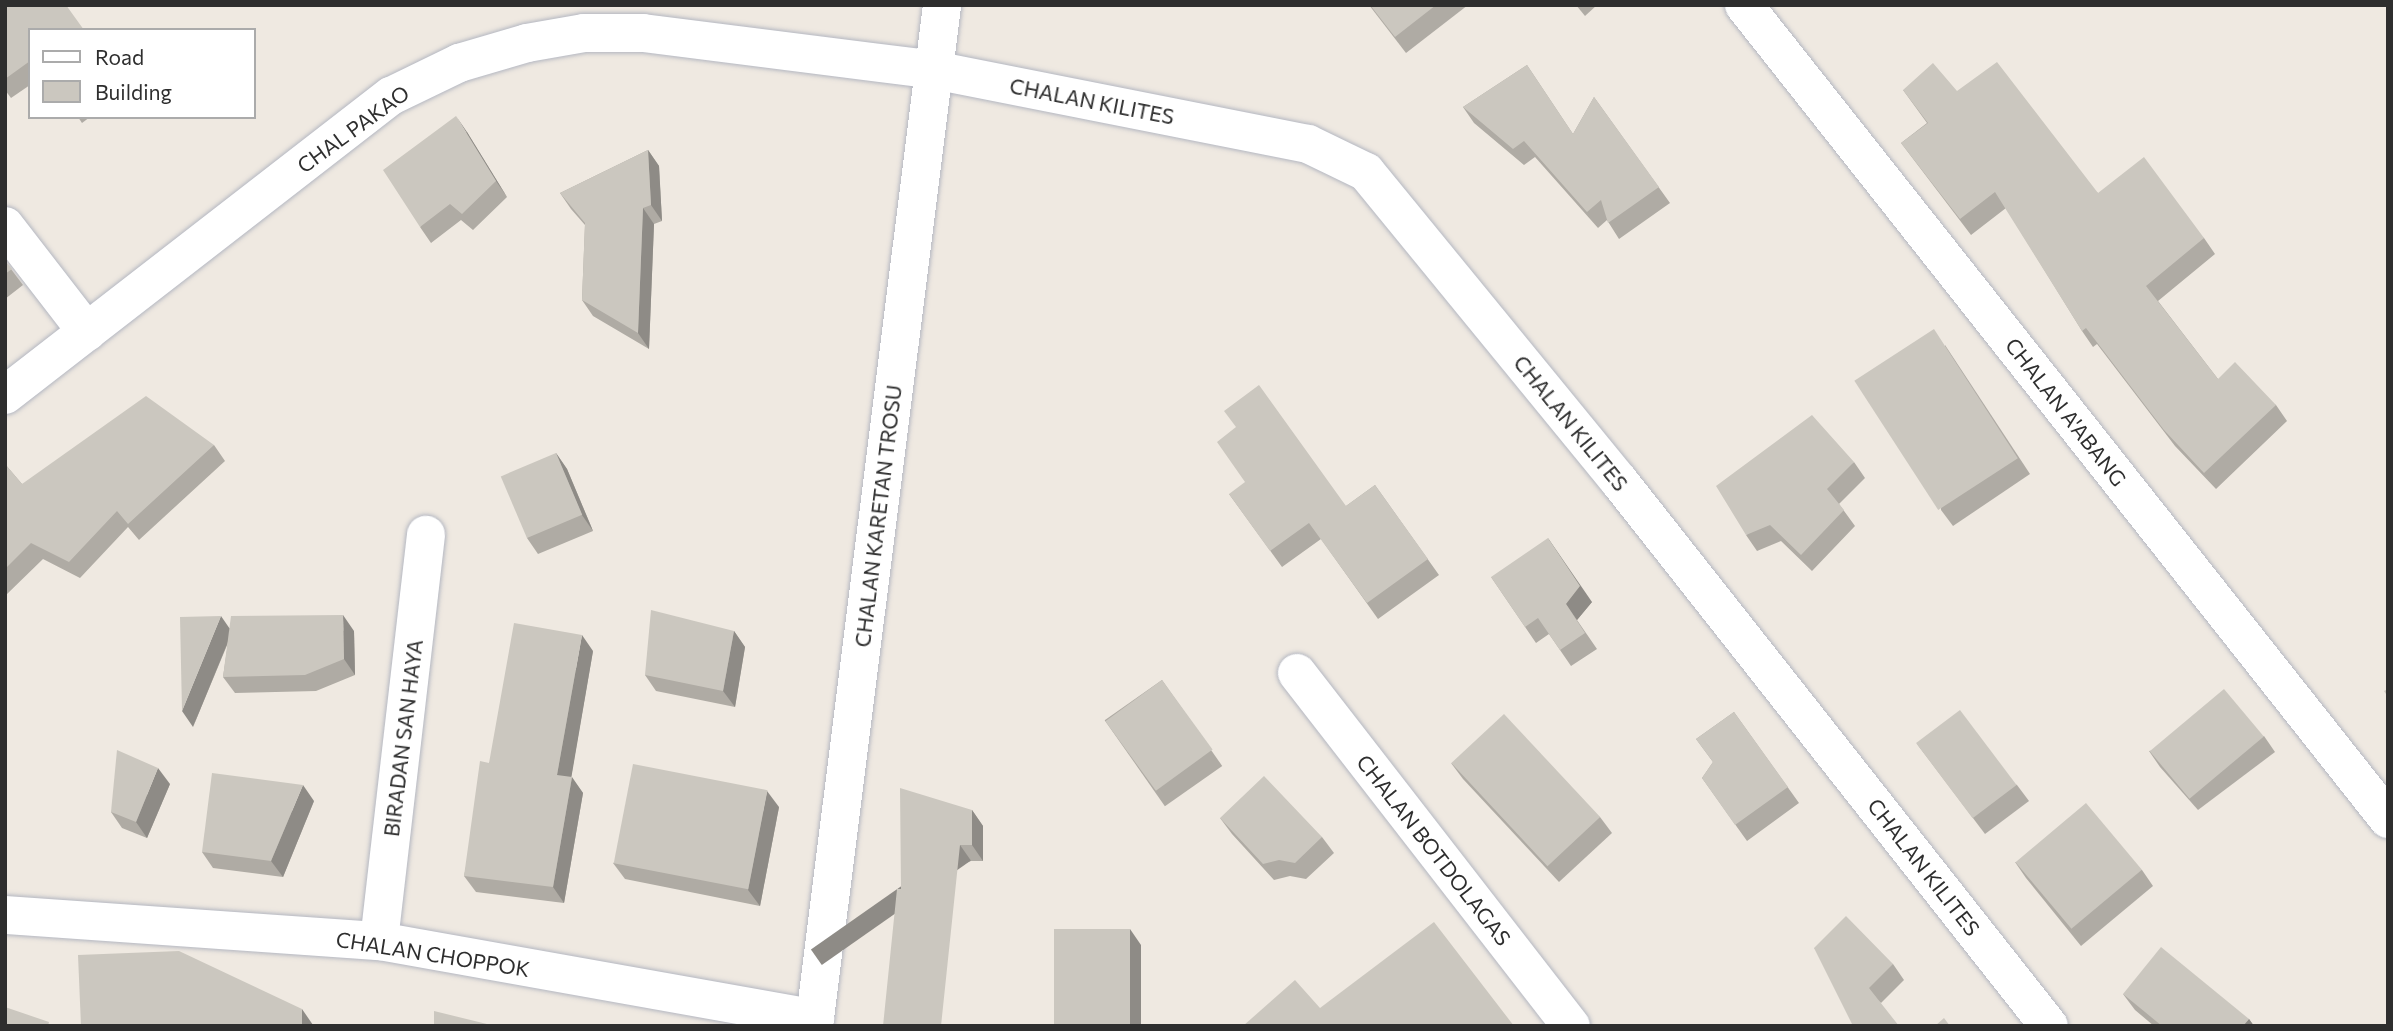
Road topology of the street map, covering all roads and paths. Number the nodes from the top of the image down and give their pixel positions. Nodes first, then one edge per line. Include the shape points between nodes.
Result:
1 (942, 5) edge
2 (1744, 5) edge
3 (934, 70) junction
4 (5, 226) edge
5 (87, 332) junction
6 (5, 395) edge
7 (426, 535) dead end
8 (1297, 673) dead end
9 (2388, 819) edge
10 (5, 915) edge
11 (379, 941) junction
12 (815, 1022) edge
13 (1572, 1026) edge
14 (2049, 1026) edge

1 - 3 street, CHALAN KARETAN TROSU
2 - 9 street, CHALAN A'ABANG
3 - 5 street, CHAL PAKAO via 643,33 584,33 527,43 459,63 391,96
3 - 12 street, CHALAN KARETAN TROSU
3 - 14 street, CHALAN KILITES via 1308,144 1366,172 1619,481
4 - 5 street
5 - 6 street, CHAL PAKAO
7 - 11 street, BIRADAN SAN HAYA
8 - 13 street, CHALAN BOTDOLAGAS
10 - 11 street, CHALAN CHOPPOK
11 - 12 street, CHALAN CHOPPOK

